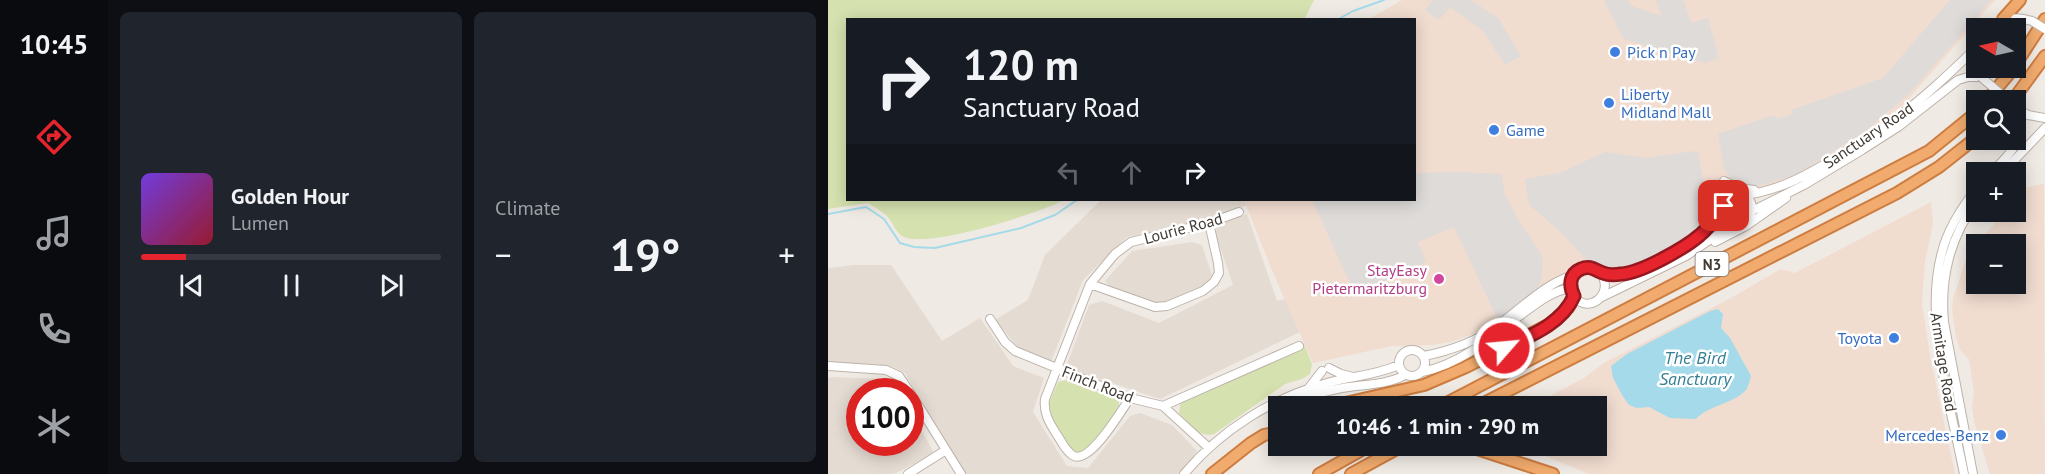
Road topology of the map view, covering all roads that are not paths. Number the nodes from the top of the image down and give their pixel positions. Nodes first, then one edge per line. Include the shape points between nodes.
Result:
1 (2020, 0) edge
2 (2004, 18) edge
3 (2045, 19) edge
4 (2026, 20) edge
5 (2045, 29) edge
6 (2026, 49) edge
7 (2045, 56) edge
8 (1966, 60) edge
9 (1966, 78) edge
10 (1983, 78) edge
11 (2005, 78) edge
12 (1995, 90) edge
13 (1997, 90) edge
14 (2020, 90) edge
15 (2026, 113) edge
16 (2045, 118) edge
17 (1966, 121) edge
18 (2045, 128) edge
19 (1966, 146) edge
20 (2012, 150) edge
21 (2002, 162) edge
22 (2013, 162) edge
23 (1724, 182) dead end
24 (1804, 185) junction
25 (1781, 186) junction
26 (1744, 195) junction
27 (1966, 204) edge
28 (1724, 206) junction
29 (1752, 211) junction
30 (1239, 212) dead end
31 (1966, 218) edge
32 (1736, 222) junction
33 (1209, 223) junction
34 (1694, 252) junction
35 (1601, 273) junction
36 (1573, 275) junction
37 (1090, 285) junction
38 (1572, 292) junction
39 (1601, 297) junction
40 (990, 319) dead end
41 (1299, 346) dead end
42 (1424, 356) junction
43 (1398, 365) junction
44 (828, 366) edge
45 (1058, 368) junction
46 (1422, 372) junction
47 (1405, 375) junction
48 (900, 378) edge
49 (1356, 378) junction
50 (1307, 391) junction
51 (1376, 396) edge
52 (1460, 396) edge
53 (1498, 396) edge
54 (1130, 398) junction
55 (1163, 405) junction
56 (1262, 411) junction
57 (924, 415) edge
58 (1268, 433) edge
59 (1268, 434) edge
60 (1264, 435) junction
61 (1209, 448) junction
62 (946, 450) junction
63 (1970, 455) junction
64 (1351, 456) edge
65 (1384, 456) edge
66 (1498, 456) edge
67 (1963, 472) edge
68 (908, 474) edge
69 (961, 474) edge
70 (1185, 474) edge
71 (1212, 474) edge
72 (1318, 474) edge
73 (1351, 474) edge
74 (1553, 474) edge
75 (1973, 474) edge
76 (1979, 474) edge

1 - 2 highway
3 - 6 highway
4 - 5 street, bridge
7 - 14 highway
8 - 25 street, Sanctuary Road via 1893,121 1813,172
9 - 24 street, Sanctuary Road via 1898,127
10 - 13 street, bridge
11 - 12 highway
15 - 16 street
17 - 52 highway, N3 via 1929,151
18 - 22 street
19 - 53 highway, N3 via 1897,193
20 - 21 street
23 - 25 street via 1746,190
24 - 29 street, Sanctuary Road
24 - 34 street via 1746,226
25 - 26 street, Sanctuary Road
26 - 28 street via 1729,197
26 - 29 street via 1752,203
27 - 67 street, Armitage Road via 1942,250 1935,302 1944,377
28 - 32 street via 1727,217
28 - 35 street via 1701,234 1684,247 1625,274
29 - 32 street via 1744,221
30 - 33 street, Lourie Road
31 - 63 street, Armitage Road via 1946,264 1942,301
32 - 34 street
33 - 37 street, Lourie Road via 1131,242 1115,254
33 - 37 street via 1219,273 1203,291 1155,307
34 - 39 street
35 - 36 street via 1584,267
35 - 39 street via 1606,282
36 - 38 street
36 - 42 street via 1553,282 1480,337
37 - 45 street, Lourie Road
38 - 39 street via 1587,303
38 - 46 street via 1549,295 1472,351
38 - 51 highway via 1564,313 1550,324 1424,385
40 - 45 street, Finch Road via 1011,347
41 - 55 street
42 - 43 street via 1417,350 1408,350 1401,355
42 - 46 street
43 - 47 street
43 - 49 street
44 - 48 street via 886,369
45 - 54 street, Finch Road
45 - 54 street, Lourie Road via 1044,412 1076,457 1090,453
46 - 47 street
47 - 56 street via 1306,396
49 - 50 street
49 - 50 street via 1326,370
50 - 56 street via 1286,397
54 - 55 street, Finch Road
55 - 61 street
56 - 61 street
57 - 62 street
58 - 60 highway
59 - 60 highway
60 - 71 highway
61 - 70 street
62 - 68 street
62 - 69 street
63 - 75 street, Armitage Road
63 - 76 street
64 - 72 highway
65 - 73 highway
66 - 74 highway

